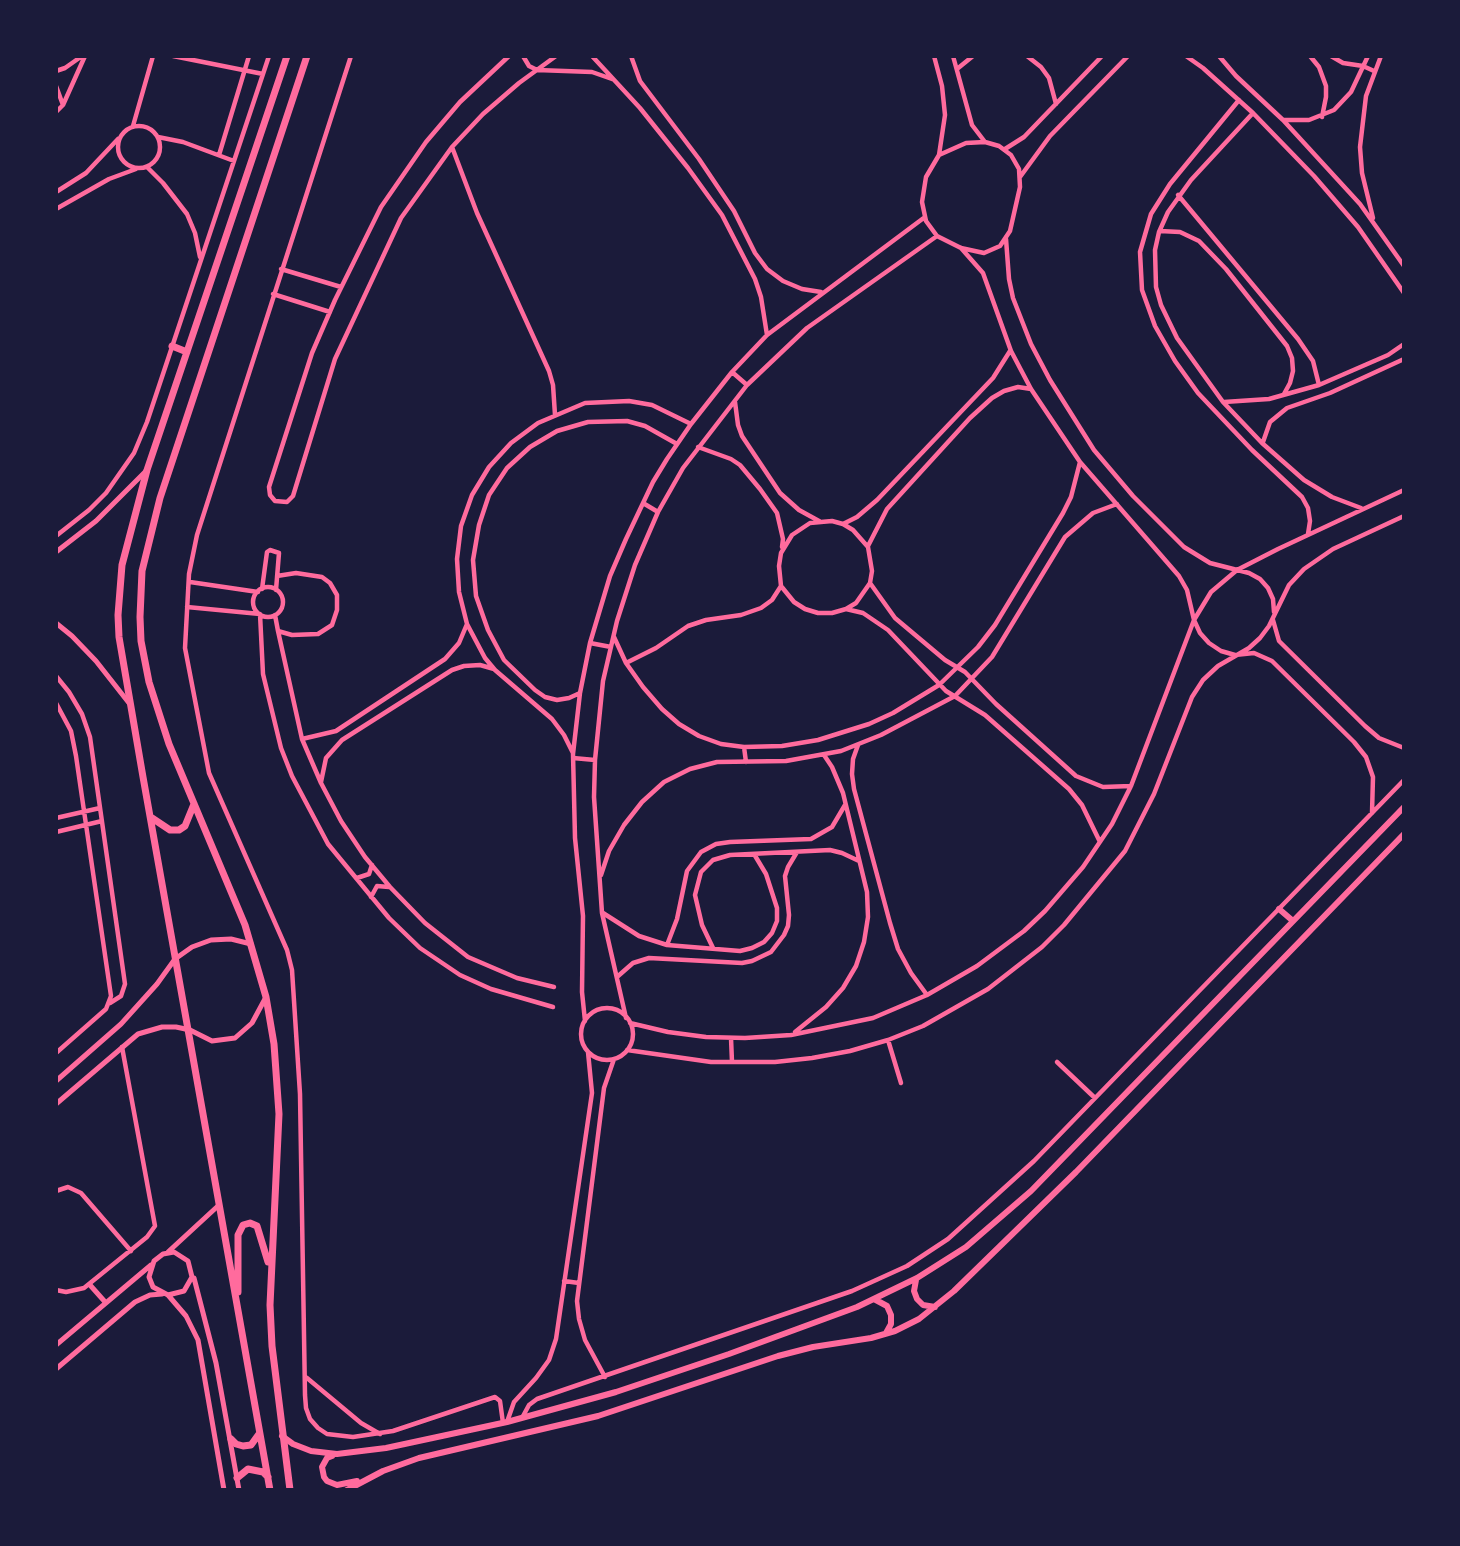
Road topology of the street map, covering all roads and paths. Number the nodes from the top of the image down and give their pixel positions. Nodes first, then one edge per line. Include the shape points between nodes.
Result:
1 (84, 56) edge
2 (153, 56) edge
3 (173, 56) edge
4 (249, 56) edge
5 (269, 56) edge
6 (287, 56) edge
7 (307, 56) edge
8 (351, 56) edge
9 (509, 56) edge
10 (523, 56) edge
11 (556, 56) edge
12 (592, 56) edge
13 (631, 56) edge
14 (934, 56) edge
15 (953, 56) edge
16 (973, 56) edge
17 (1027, 56) edge
18 (1102, 56) edge
19 (1128, 56) edge
20 (1186, 56) edge
21 (1219, 56) edge
22 (1310, 56) edge
23 (1331, 56) edge
24 (1367, 56) edge
25 (1381, 56) edge
26 (1363, 66) junction
27 (245, 69) junction
28 (537, 70) junction
29 (957, 70) junction
30 (56, 71) edge
31 (1374, 71) junction
32 (263, 74) junction
33 (618, 84) junction
34 (56, 86) edge
35 (1239, 100) junction
36 (63, 105) junction
37 (1056, 105) junction
38 (56, 112) edge
39 (1253, 113) junction
40 (1322, 117) junction
41 (1283, 120) junction
42 (133, 127) junction
43 (121, 136) junction
44 (158, 137) junction
45 (985, 142) junction
46 (452, 146) junction
47 (1005, 149) junction
48 (219, 155) junction
49 (939, 155) junction
50 (233, 162) junction
51 (147, 167) junction
52 (138, 168) junction
53 (1020, 177) junction
54 (56, 192) edge
55 (1178, 195) junction
56 (56, 209) edge
57 (925, 217) junction
58 (1374, 223) junction
59 (1159, 232) junction
60 (937, 236) junction
61 (1006, 239) junction
62 (961, 248) junction
63 (200, 259) junction
64 (1404, 266) edge
65 (281, 269) junction
66 (341, 287) junction
67 (822, 293) junction
68 (1404, 293) edge
69 (273, 294) junction
70 (330, 312) junction
71 (767, 335) junction
72 (1404, 344) edge
73 (172, 346) junction
74 (1011, 351) junction
75 (187, 352) junction
76 (1404, 359) edge
77 (732, 372) junction
78 (747, 385) junction
79 (1319, 385) junction
80 (1031, 389) junction
81 (1284, 394) junction
82 (735, 400) junction
83 (1223, 402) junction
84 (555, 415) junction
85 (691, 424) junction
86 (1262, 443) junction
87 (677, 444) junction
88 (698, 447) junction
89 (1080, 461) junction
90 (147, 470) junction
91 (1404, 490) edge
92 (643, 503) junction
93 (1117, 504) junction
94 (1362, 508) junction
95 (658, 512) junction
96 (1404, 516) edge
97 (820, 521) junction
98 (843, 524) junction
99 (1308, 534) junction
100 (56, 536) edge
101 (868, 547) junction
102 (56, 552) edge
103 (781, 553) junction
104 (1237, 570) junction
105 (277, 576) junction
106 (190, 582) junction
107 (870, 583) junction
108 (781, 586) junction
109 (276, 590) junction
110 (260, 591) junction
111 (187, 607) junction
112 (846, 610) junction
113 (1274, 611) junction
114 (260, 614) junction
115 (275, 615) junction
116 (1194, 620) junction
117 (56, 623) edge
118 (467, 624) junction
119 (278, 631) junction
120 (613, 636) junction
121 (590, 643) junction
122 (611, 647) junction
123 (1235, 655) junction
124 (626, 663) junction
125 (958, 668) junction
126 (495, 670) junction
127 (56, 676) edge
128 (972, 678) junction
129 (939, 685) junction
130 (580, 693) junction
131 (955, 696) junction
132 (56, 703) edge
133 (133, 708) junction
134 (302, 739) junction
135 (858, 745) junction
136 (744, 747) junction
137 (1404, 748) edge
138 (824, 755) junction
139 (573, 756) junction
140 (595, 760) junction
141 (746, 762) junction
142 (1404, 780) edge
143 (321, 783) junction
144 (1132, 786) junction
145 (194, 804) junction
146 (846, 804) junction
147 (1404, 807) edge
148 (100, 808) junction
149 (84, 812) junction
150 (1371, 814) junction
151 (152, 817) junction
152 (56, 818) edge
153 (102, 821) junction
154 (86, 825) junction
155 (56, 832) edge
156 (1404, 834) edge
157 (1100, 842) junction
158 (797, 852) junction
159 (754, 854) junction
160 (860, 862) junction
161 (372, 865) junction
162 (356, 878) junction
163 (599, 879) junction
164 (390, 887) junction
165 (371, 897) junction
166 (1279, 909) junction
167 (602, 913) junction
168 (1293, 921) junction
169 (251, 944) junction
170 (667, 945) junction
171 (713, 949) junction
172 (175, 959) junction
173 (616, 977) junction
174 (554, 987) dead end
175 (927, 995) junction
176 (266, 997) junction
177 (109, 1003) junction
178 (553, 1007) dead end
179 (628, 1020) junction
180 (585, 1021) junction
181 (190, 1030) junction
182 (791, 1035) junction
183 (731, 1038) junction
184 (887, 1040) junction
185 (122, 1047) junction
186 (627, 1050) junction
187 (589, 1052) junction
188 (56, 1053) edge
189 (614, 1059) junction
190 (732, 1062) junction
191 (1057, 1062) dead end
192 (56, 1081) edge
193 (901, 1083) dead end
194 (1096, 1098) junction
195 (56, 1104) edge
196 (56, 1191) edge
197 (219, 1205) junction
198 (131, 1251) junction
199 (168, 1252) junction
200 (151, 1265) junction
201 (270, 1270) junction
202 (192, 1271) junction
203 (917, 1278) junction
204 (564, 1282) junction
205 (579, 1283) junction
206 (90, 1285) junction
207 (56, 1290) edge
208 (165, 1295) junction
209 (874, 1299) junction
210 (106, 1303) junction
211 (936, 1306) junction
212 (238, 1313) junction
213 (885, 1335) junction
214 (56, 1345) edge
215 (56, 1369) edge
216 (605, 1377) junction
217 (306, 1378) junction
218 (522, 1418) junction
219 (505, 1422) junction
220 (260, 1433) junction
221 (380, 1434) junction
222 (282, 1436) junction
223 (231, 1439) junction
224 (337, 1454) junction
225 (268, 1477) junction
226 (237, 1478) junction
227 (365, 1480) junction
228 (224, 1490) edge
229 (239, 1490) edge
230 (270, 1490) edge
231 (290, 1490) edge
232 (348, 1490) edge

1 - 30 street
1 - 36 street
2 - 42 street
3 - 27 street
4 - 27 street
5 - 32 street
6 - 75 highway
7 - 145 highway via 160,498 142,571 141,641 149,682
8 - 65 street
9 - 66 street via 426,142 380,207
10 - 28 street
11 - 28 street
12 - 33 street
13 - 67 street via 640,81 734,211 754,253 783,281
14 - 49 street via 945,115
15 - 29 street
16 - 29 street
17 - 37 street via 1049,78
18 - 37 street
19 - 53 street via 1050,136
20 - 35 street
21 - 41 street
22 - 40 street via 1326,86
23 - 26 street
24 - 26 street
25 - 31 street
26 - 31 street
26 - 40 street via 1344,102
27 - 32 street
27 - 48 street
28 - 33 street via 597,73
28 - 46 street
29 - 45 street via 968,116
31 - 58 street via 1360,147
32 - 50 street
33 - 71 street via 722,215 755,279
34 - 36 street
35 - 39 street
35 - 99 street via 1151,214 1140,252 1142,290 1155,326 1198,393 1302,497 1310,521
36 - 38 street
37 - 47 street
39 - 55 street
39 - 68 street via 1349,216
40 - 41 street
41 - 58 street
42 - 43 street
42 - 44 street via 147,127
43 - 52 street via 118,148 122,159
43 - 54 street via 86,173
44 - 48 street
44 - 51 street via 159,155
45 - 47 street
45 - 49 street via 965,143
46 - 70 street via 401,218 378,265 335,359 293,496 279,503 269,487 312,353
46 - 84 street via 549,371
47 - 53 street via 1016,162
48 - 50 street
49 - 57 street via 923,190
50 - 63 street
51 - 52 street
51 - 63 street via 187,214
52 - 56 street
53 - 61 street
55 - 59 street
55 - 79 street via 1306,350
57 - 60 street
57 - 67 street
58 - 64 street
59 - 81 street via 1180,232 1199,241 1287,346 1293,371
59 - 83 street via 1154,268 1161,305 1186,353
60 - 62 street
60 - 78 street via 807,328
61 - 62 street via 984,253
61 - 104 street via 1013,298 1031,344 1094,450 1184,547 1210,563
62 - 74 street via 983,273
63 - 73 street
65 - 66 street
65 - 69 street
66 - 70 street
67 - 71 street
69 - 70 street
69 - 106 street via 197,535
71 - 77 street
72 - 79 street
73 - 75 highway
73 - 100 street via 134,453 106,493
74 - 80 street
74 - 98 street via 993,377 877,500
75 - 90 highway
76 - 86 street via 1287,408 1270,422
77 - 78 street
77 - 85 street
78 - 82 street
79 - 81 street
80 - 89 street
80 - 101 street via 1004,391 981,407 887,509
81 - 83 street
82 - 88 street
82 - 97 street via 742,436 780,493
83 - 86 street
84 - 85 street via 585,403 629,401 652,405
84 - 118 street via 511,443 472,495 461,526 457,559
85 - 87 street
86 - 94 street via 1304,480
87 - 92 street
87 - 130 street via 636,423 588,422 557,431 530,447 507,468 489,495 473,560 477,596 488,630 504,660 535,691 557,700
88 - 95 street
88 - 103 street via 731,458 760,489 777,513
89 - 93 street
89 - 125 street via 1063,513 995,625
90 - 102 street via 96,521
90 - 133 highway via 119,591 119,637
91 - 94 street
92 - 95 street
92 - 121 street via 611,576
93 - 116 street via 1179,576
93 - 128 street via 1093,513 1065,537 992,657
94 - 99 street
95 - 120 street
96 - 113 street via 1318,558 1289,585
97 - 98 street
97 - 103 street via 792,535
98 - 101 street
99 - 104 street
101 - 107 street
103 - 108 street
104 - 113 street via 1260,579 1273,599
104 - 116 street via 1211,592
105 - 109 street
105 - 110 street via 279,554 270,550
105 - 119 street via 322,577 337,595 332,625 318,634
106 - 110 street
106 - 111 street
107 - 112 street
107 - 125 street via 895,618
108 - 112 street via 805,609 818,613
108 - 124 street via 761,608 688,626
109 - 110 street via 266,587
109 - 115 street via 283,603
110 - 114 street via 254,601
111 - 114 street
111 - 217 street via 185,648 206,765 292,970 300,1094
112 - 129 street via 863,613 888,630
113 - 123 street via 1260,638
113 - 137 street via 1275,632 1286,649 1379,738
114 - 115 street
114 - 162 street via 263,674 281,748 328,844
115 - 119 street
116 - 123 street via 1209,643
116 - 144 street
117 - 133 street via 96,661
118 - 126 street
118 - 134 street via 445,659 336,731
119 - 134 street
120 - 122 street
120 - 124 street
121 - 122 street
121 - 130 street
122 - 140 street
123 - 150 street via 1254,653 1272,661 1354,742 1373,777
123 - 184 street via 1203,680 1192,697 1135,835 1086,901 1042,947 988,989 923,1026
124 - 136 street via 679,724 710,740
125 - 128 street
125 - 129 street
126 - 139 street via 552,719
126 - 143 street via 480,665 452,670 342,740 326,758
127 - 148 street via 82,714 90,737
128 - 131 street
128 - 144 street via 1076,776 1103,787
129 - 131 street
129 - 136 street via 893,713 844,733 794,744
130 - 139 street
131 - 135 street
131 - 157 street via 985,715 1069,789
132 - 149 street via 71,731
133 - 151 highway
134 - 143 street
135 - 138 street
135 - 175 street via 853,759 854,789 890,923 898,949
136 - 141 street
138 - 141 street
138 - 146 street
139 - 140 street
139 - 180 street
140 - 163 street
141 - 163 street via 717,762 664,782 624,825
142 - 150 street
143 - 161 street
144 - 157 street
145 - 151 highway via 179,831
145 - 169 highway
146 - 160 street
146 - 170 street via 832,827 811,839 730,842 701,852 687,871
147 - 168 main road
148 - 149 street
148 - 153 street
149 - 152 street
149 - 154 street
150 - 166 street
151 - 172 highway
153 - 154 street
153 - 177 street via 125,984 121,996
154 - 155 street
154 - 177 street
156 - 211 main road via 1076,1172
157 - 175 street via 1065,890 1024,931
158 - 159 street
158 - 160 street via 830,850
158 - 173 street via 785,876 788,926 771,952 742,963 649,958 633,963
159 - 171 street via 720,857 706,866 698,879 698,914
159 - 171 street via 775,896 777,921 772,933 752,948
160 - 182 street via 868,917 856,966 826,1007
161 - 162 street via 366,877
161 - 164 street
162 - 165 street
163 - 167 street
164 - 165 street via 377,886
164 - 174 street via 468,957 517,978
165 - 178 street via 420,948 446,967 491,989
166 - 168 main road
166 - 194 street
167 - 170 street via 639,936
167 - 173 street
168 - 203 main road via 1017,1205 966,1247
169 - 172 street via 211,940
169 - 176 highway
170 - 171 street
172 - 181 highway
172 - 192 street via 121,1024
173 - 179 street
175 - 182 street via 873,1018
176 - 181 street via 252,1023 235,1038 212,1041
176 - 201 highway via 279,1100
177 - 188 street
179 - 180 street via 604,1009
179 - 183 street via 677,1034
179 - 186 street via 632,1037
180 - 187 street via 582,1041
181 - 185 street via 150,1029
181 - 197 highway
182 - 183 street
183 - 190 street
184 - 190 street via 812,1058
184 - 193 street
185 - 195 street
185 - 198 street via 155,1222 152,1233
186 - 189 street
186 - 190 street
187 - 189 street via 600,1059
187 - 204 street via 592,1093
189 - 205 street via 604,1088
191 - 194 street
194 - 216 street via 966,1225 907,1266 852,1291
196 - 198 street via 68,1187 81,1193
197 - 199 street
197 - 212 highway
198 - 206 street
199 - 200 street
199 - 202 street via 184,1257
200 - 208 street via 151,1282
200 - 210 street
201 - 212 highway via 257,1226 243,1226 237,1235
201 - 222 highway
202 - 208 street via 188,1287 179,1294
202 - 223 street
203 - 209 main road
203 - 211 main road via 917,1299 923,1305
204 - 205 street
204 - 219 street via 554,1350 514,1402
205 - 216 street via 581,1329
206 - 207 street via 75,1291
206 - 210 street
208 - 215 street via 135,1302
208 - 228 street via 186,1316 198,1340
209 - 213 main road via 891,1315
209 - 218 main road via 729,1354
210 - 214 street
211 - 213 main road
212 - 220 highway
213 - 227 main road via 796,1351 622,1410 437,1453
216 - 218 street via 537,1399
217 - 221 street
217 - 221 street via 306,1408 318,1428 340,1437
218 - 219 main road
219 - 221 street via 500,1401 492,1397
219 - 224 main road
220 - 223 highway via 251,1445 243,1447
220 - 225 highway
222 - 224 main road via 311,1451
222 - 231 highway
223 - 226 street
224 - 227 main road via 327,1458 322,1467 327,1481 337,1485
225 - 226 highway via 248,1469
225 - 230 highway
226 - 229 street
227 - 232 main road

